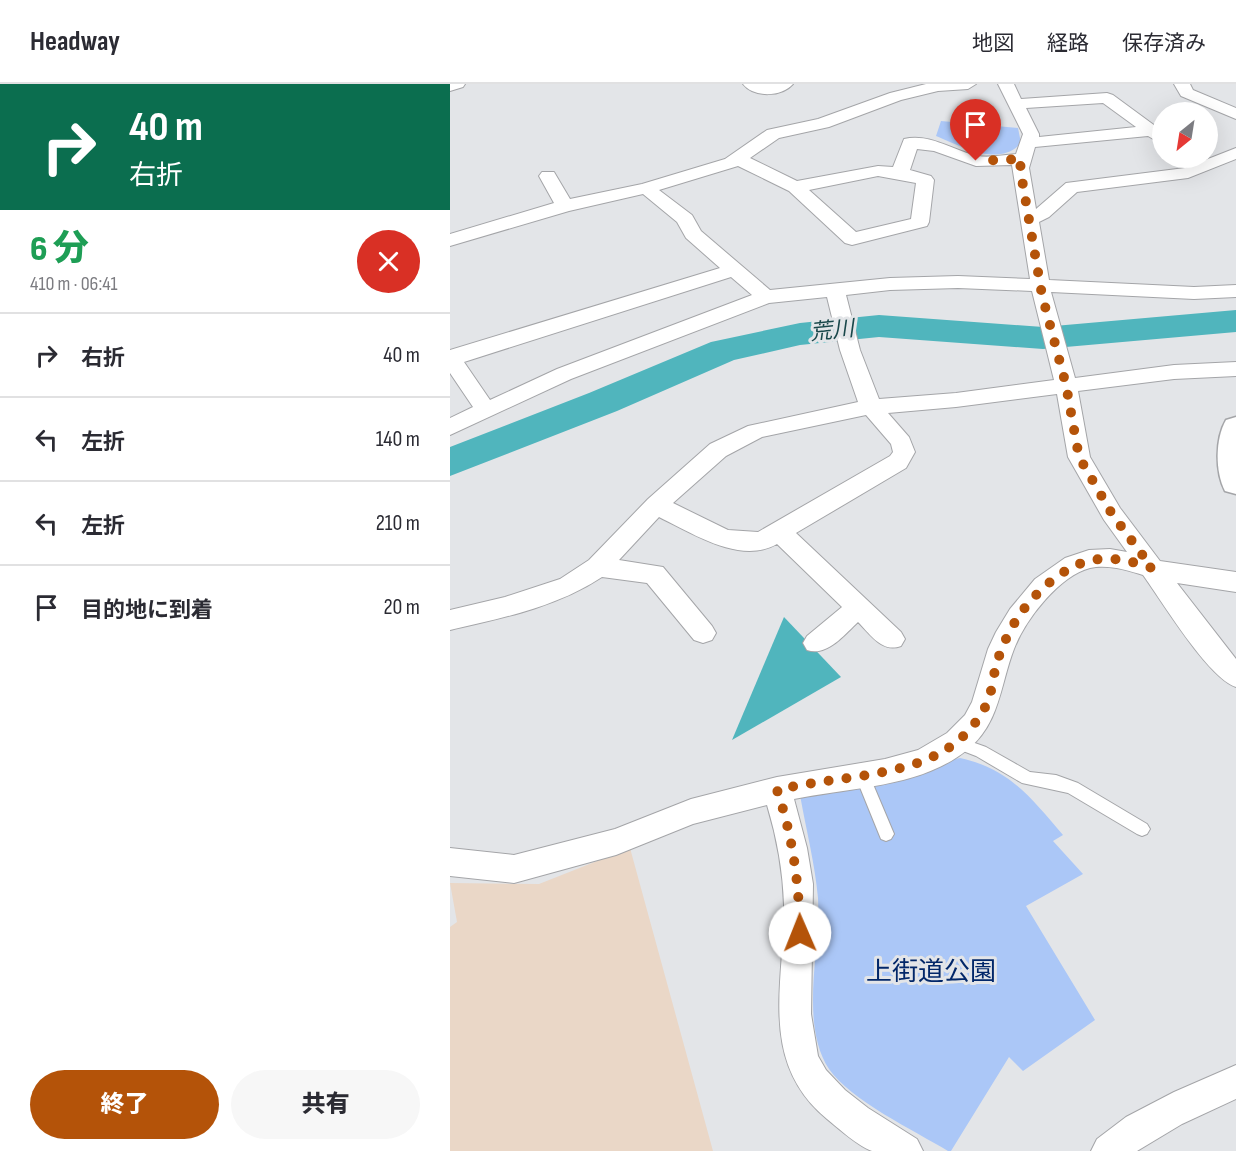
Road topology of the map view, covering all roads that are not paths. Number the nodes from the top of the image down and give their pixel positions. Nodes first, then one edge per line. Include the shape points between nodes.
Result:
1 (457, 84) edge
2 (752, 84) edge
3 (785, 84) edge
4 (968, 84) edge
5 (1006, 84) edge
6 (1182, 84) edge
7 (450, 86) edge
8 (1015, 104) junction
9 (1236, 114) edge
10 (1152, 132) edge
11 (1152, 135) edge
12 (1026, 151) junction
13 (1236, 153) edge
14 (1218, 157) edge
15 (736, 158) junction
16 (1192, 168) edge
17 (900, 173) junction
18 (548, 176) dead end
19 (795, 187) junction
20 (646, 188) junction
21 (566, 206) junction
22 (1030, 219) junction
23 (450, 240) edge
24 (736, 269) junction
25 (1041, 290) junction
26 (1236, 291) edge
27 (766, 297) junction
28 (837, 299) junction
29 (450, 358) edge
30 (1236, 369) edge
31 (1063, 376) junction
32 (871, 407) junction
33 (486, 410) junction
34 (450, 427) edge
35 (1236, 427) edge
36 (1236, 483) edge
37 (656, 505) junction
38 (779, 531) junction
39 (598, 567) junction
40 (1152, 568) junction
41 (1236, 582) edge
42 (859, 608) junction
43 (450, 620) edge
44 (703, 633) dead end
45 (892, 639) dead end
46 (816, 643) dead end
47 (1236, 676) edge
48 (955, 742) junction
49 (862, 775) junction
50 (777, 790) junction
51 (1142, 829) dead end
52 (886, 834) dead end
53 (450, 862) edge
54 (1236, 1082) edge
55 (905, 1151) edge
56 (1109, 1151) edge

1 - 7 street
2 - 3 street via 756,88 772,88
4 - 15 street via 896,96 823,123 773,134
5 - 8 street
6 - 9 street via 1187,93
8 - 10 street via 1107,98
8 - 12 street via 1030,134
11 - 12 street
12 - 17 street via 976,161 937,146 910,143
12 - 22 street via 1020,168
13 - 14 street
15 - 19 street
15 - 20 street
16 - 22 street via 1188,173 1072,187 1043,213
17 - 19 street via 878,171
17 - 19 street via 925,180 920,222 852,239
18 - 21 street
20 - 21 street
20 - 24 street via 685,219 693,234
21 - 23 street
22 - 25 street
24 - 27 street
24 - 29 street
25 - 26 street
25 - 28 street via 958,282 890,284
25 - 31 street
27 - 28 street
27 - 33 street via 564,374
28 - 32 street
29 - 33 street
30 - 31 street
31 - 32 street via 956,400
31 - 40 street via 1079,457 1112,514
32 - 37 street via 756,431 718,450
32 - 38 street via 901,442 904,452 898,462
33 - 34 street
35 - 36 main road via 1232,456
37 - 38 street via 724,539 762,541
37 - 39 street
38 - 42 street
39 - 43 street via 569,586 532,600
39 - 44 street via 654,574
40 - 41 street
40 - 47 street
40 - 48 street via 1114,558 1088,559 1038,591 1010,630 997,661 990,696 979,718
42 - 45 street
42 - 46 street
48 - 49 street via 915,764
48 - 51 lane via 981,751 1027,778 1073,788
49 - 50 street
49 - 52 lane
50 - 53 street via 691,812 616,842 514,869
50 - 55 street via 788,822 798,885 795,1031 800,1057 813,1082 838,1106
54 - 56 street via 1165,1112

